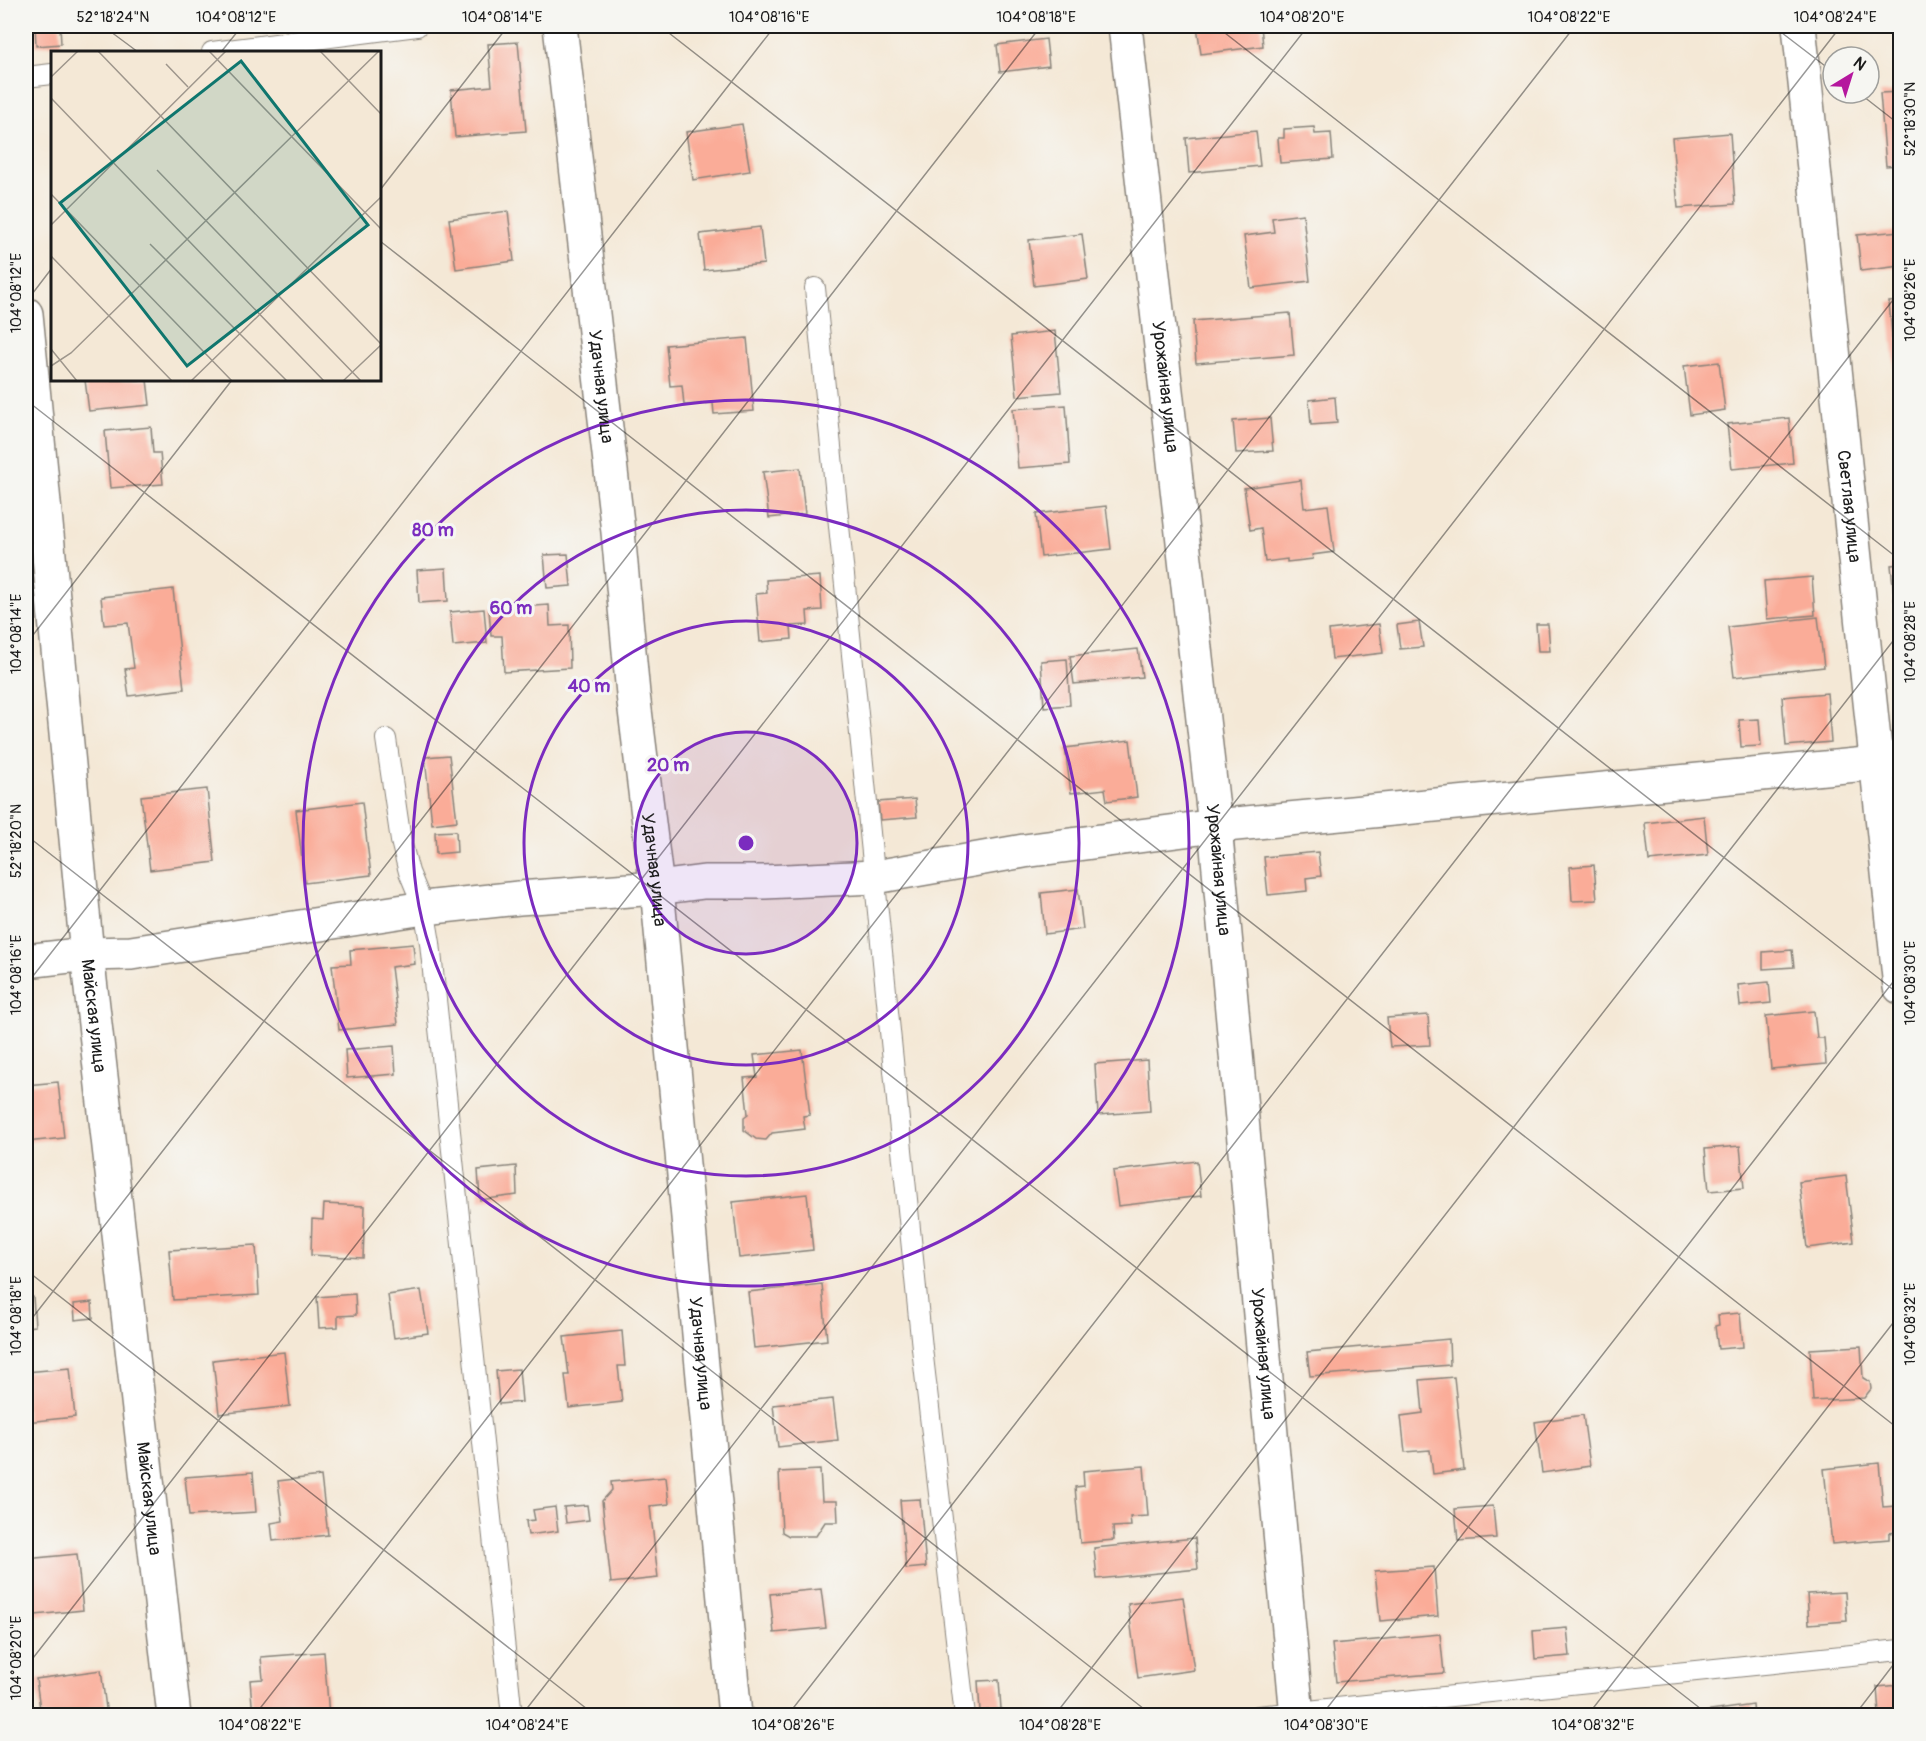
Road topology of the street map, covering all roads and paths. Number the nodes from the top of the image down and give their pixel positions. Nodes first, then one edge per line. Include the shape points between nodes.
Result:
1 (417, 26) edge
2 (561, 26) edge
3 (1125, 26) edge
4 (1799, 26) edge
5 (220, 51) edge
6 (51, 74) edge
7 (26, 77) edge
8 (815, 288) dead end
9 (26, 314) edge
10 (386, 739) dead end
11 (1889, 760) edge
12 (1215, 826) junction
13 (875, 877) junction
14 (657, 888) junction
15 (424, 908) junction
16 (87, 954) junction
17 (26, 961) edge
18 (1900, 987) edge
19 (1900, 1650) edge
20 (1296, 1713) edge
21 (174, 1716) edge
22 (512, 1716) edge
23 (735, 1716) edge
24 (964, 1716) edge
25 (1258, 1716) edge

1 - 5 lane
2 - 14 street, Удачная улица
3 - 12 street, Урожайная улица
4 - 11 street, Светлая улица
6 - 7 lane
8 - 13 lane
9 - 16 street, Майская улица
10 - 15 lane via 400,841
11 - 12 street
11 - 18 street, Светлая улица
12 - 13 street via 1024,851
12 - 20 street, Урожайная улица
13 - 14 street via 704,882
13 - 24 lane
14 - 15 street
14 - 23 street, Удачная улица
15 - 16 street via 131,953
15 - 22 lane
16 - 17 street
16 - 21 street, Майская улица
19 - 20 lane
20 - 25 lane

